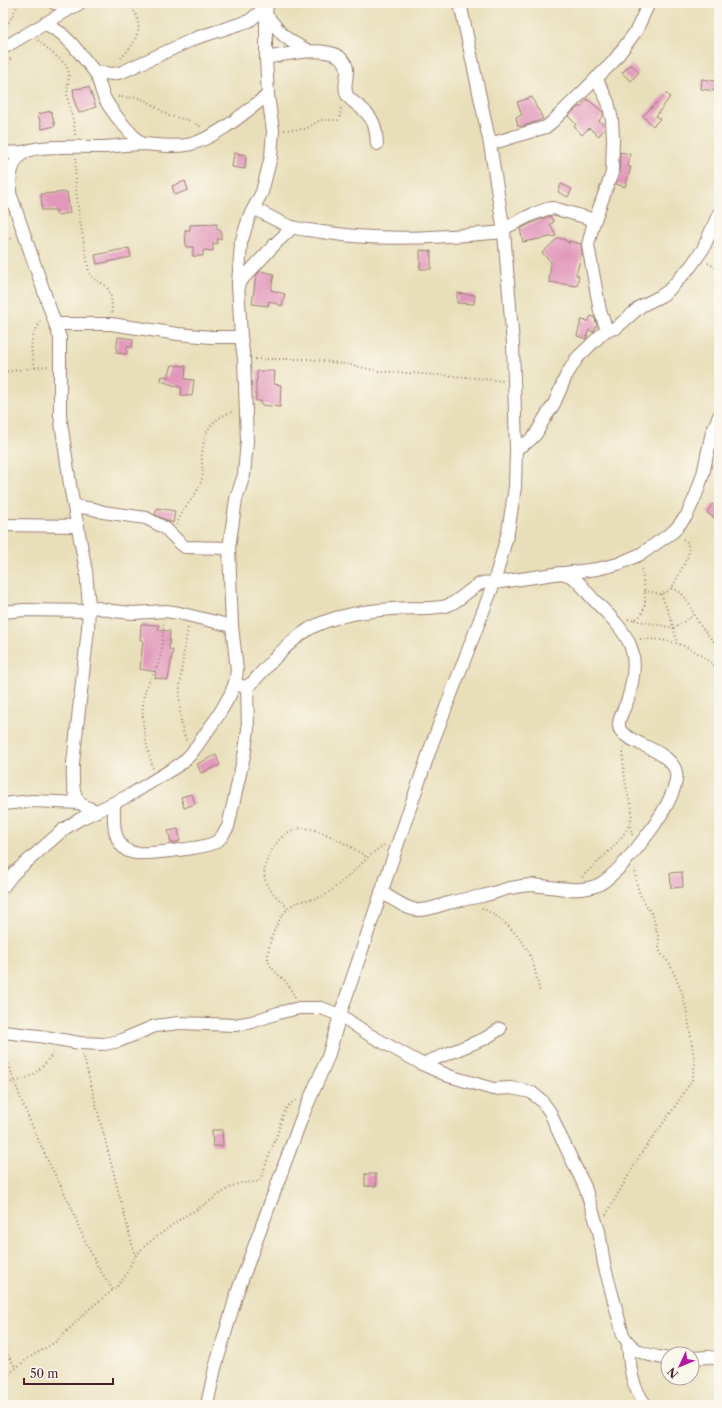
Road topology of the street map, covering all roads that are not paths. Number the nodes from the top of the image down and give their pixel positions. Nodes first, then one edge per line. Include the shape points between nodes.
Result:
1 (54, 3) edge
2 (267, 3) edge
3 (649, 3) edge
4 (78, 4) edge
5 (462, 4) edge
6 (266, 16) junction
7 (45, 23) junction
8 (3, 48) edge
9 (309, 50) junction
10 (266, 58) junction
11 (95, 72) junction
12 (596, 78) junction
13 (268, 96) junction
14 (141, 144) junction
15 (377, 144) dead end
16 (490, 144) junction
17 (25, 152) junction
18 (4, 153) edge
19 (254, 208) junction
20 (719, 213) edge
21 (595, 220) junction
22 (293, 227) junction
23 (504, 230) junction
24 (238, 284) junction
25 (56, 324) junction
26 (607, 330) junction
27 (241, 337) junction
28 (719, 416) edge
29 (516, 449) junction
30 (74, 506) junction
31 (3, 525) edge
32 (78, 526) junction
33 (229, 548) junction
34 (561, 573) junction
35 (494, 582) junction
36 (89, 609) junction
37 (3, 612) edge
38 (232, 626) junction
39 (235, 684) junction
40 (247, 687) junction
41 (80, 803) junction
42 (114, 803) junction
43 (3, 804) edge
44 (97, 811) junction
45 (3, 887) edge
46 (381, 892) junction
47 (340, 1016) junction
48 (500, 1029) dead end
49 (3, 1032) edge
50 (422, 1064) junction
51 (628, 1345) junction
52 (660, 1357) edge
53 (700, 1358) edge
54 (719, 1359) edge
55 (207, 1405) edge
56 (646, 1405) edge

1 - 4 street
2 - 6 street
3 - 12 street via 636,31 613,62
4 - 7 street
5 - 16 street
6 - 9 street via 294,44
6 - 10 street
6 - 11 street via 260,12 249,21 196,38 122,72
7 - 8 street
7 - 11 street via 62,34
9 - 10 street
9 - 15 street via 328,52 340,57 346,64 346,94 372,118
10 - 13 street
11 - 14 street via 100,90 111,109
12 - 16 street via 546,127
12 - 21 street via 608,102 613,139 612,172
13 - 14 street via 206,138 190,144
13 - 19 street via 272,131 271,157 262,192
14 - 17 street via 44,148
16 - 23 street
17 - 18 street
17 - 25 street via 15,161 10,174 10,193
19 - 22 street via 276,221
19 - 24 street via 241,243
20 - 26 street via 703,249 668,291 641,306 616,328
21 - 23 street via 553,208 534,214
21 - 26 street via 588,246 600,311
22 - 23 street via 371,237 462,236
22 - 24 street
23 - 29 street via 513,344
24 - 27 street
25 - 27 street via 112,324 178,334
25 - 30 street via 60,338 60,415
26 - 29 street via 577,358 536,434
27 - 33 street via 247,441 244,475 236,499
28 - 34 street via 712,432 696,495 687,515 674,531 641,554 618,564
29 - 35 street via 515,486 508,532
30 - 32 street
30 - 33 street via 146,518 165,528 185,547
31 - 32 street
32 - 36 street via 86,571
33 - 38 street
34 - 35 street
34 - 46 street via 570,575 580,582 589,596 628,638 632,648 633,679 619,728 624,736 666,758 675,769 676,778 661,814 634,853 600,885 587,889 530,885 417,910
35 - 40 street via 476,586 447,606 392,608 359,612 329,620 310,629 289,645
35 - 46 street via 433,741
36 - 37 street
36 - 38 street via 132,613 166,611
36 - 41 street via 73,763 75,794
38 - 39 street via 237,670
39 - 40 street
39 - 42 street via 218,716 182,763
40 - 42 street via 248,729 245,751 228,827 221,838 213,843 196,846 131,853 117,838
41 - 43 street via 32,800
41 - 44 street
42 - 44 street
44 - 45 street via 64,829 14,873
46 - 47 street
47 - 49 street via 321,1008 299,1008 235,1025 179,1023 155,1026 119,1041 104,1044
47 - 50 street
47 - 55 street via 328,1057 237,1293
48 - 50 street
50 - 51 street via 449,1076 493,1089 511,1088 531,1092 542,1101 550,1112 585,1187 599,1231 610,1289
51 - 52 street via 638,1351
51 - 56 street via 630,1370 635,1387
53 - 54 street

